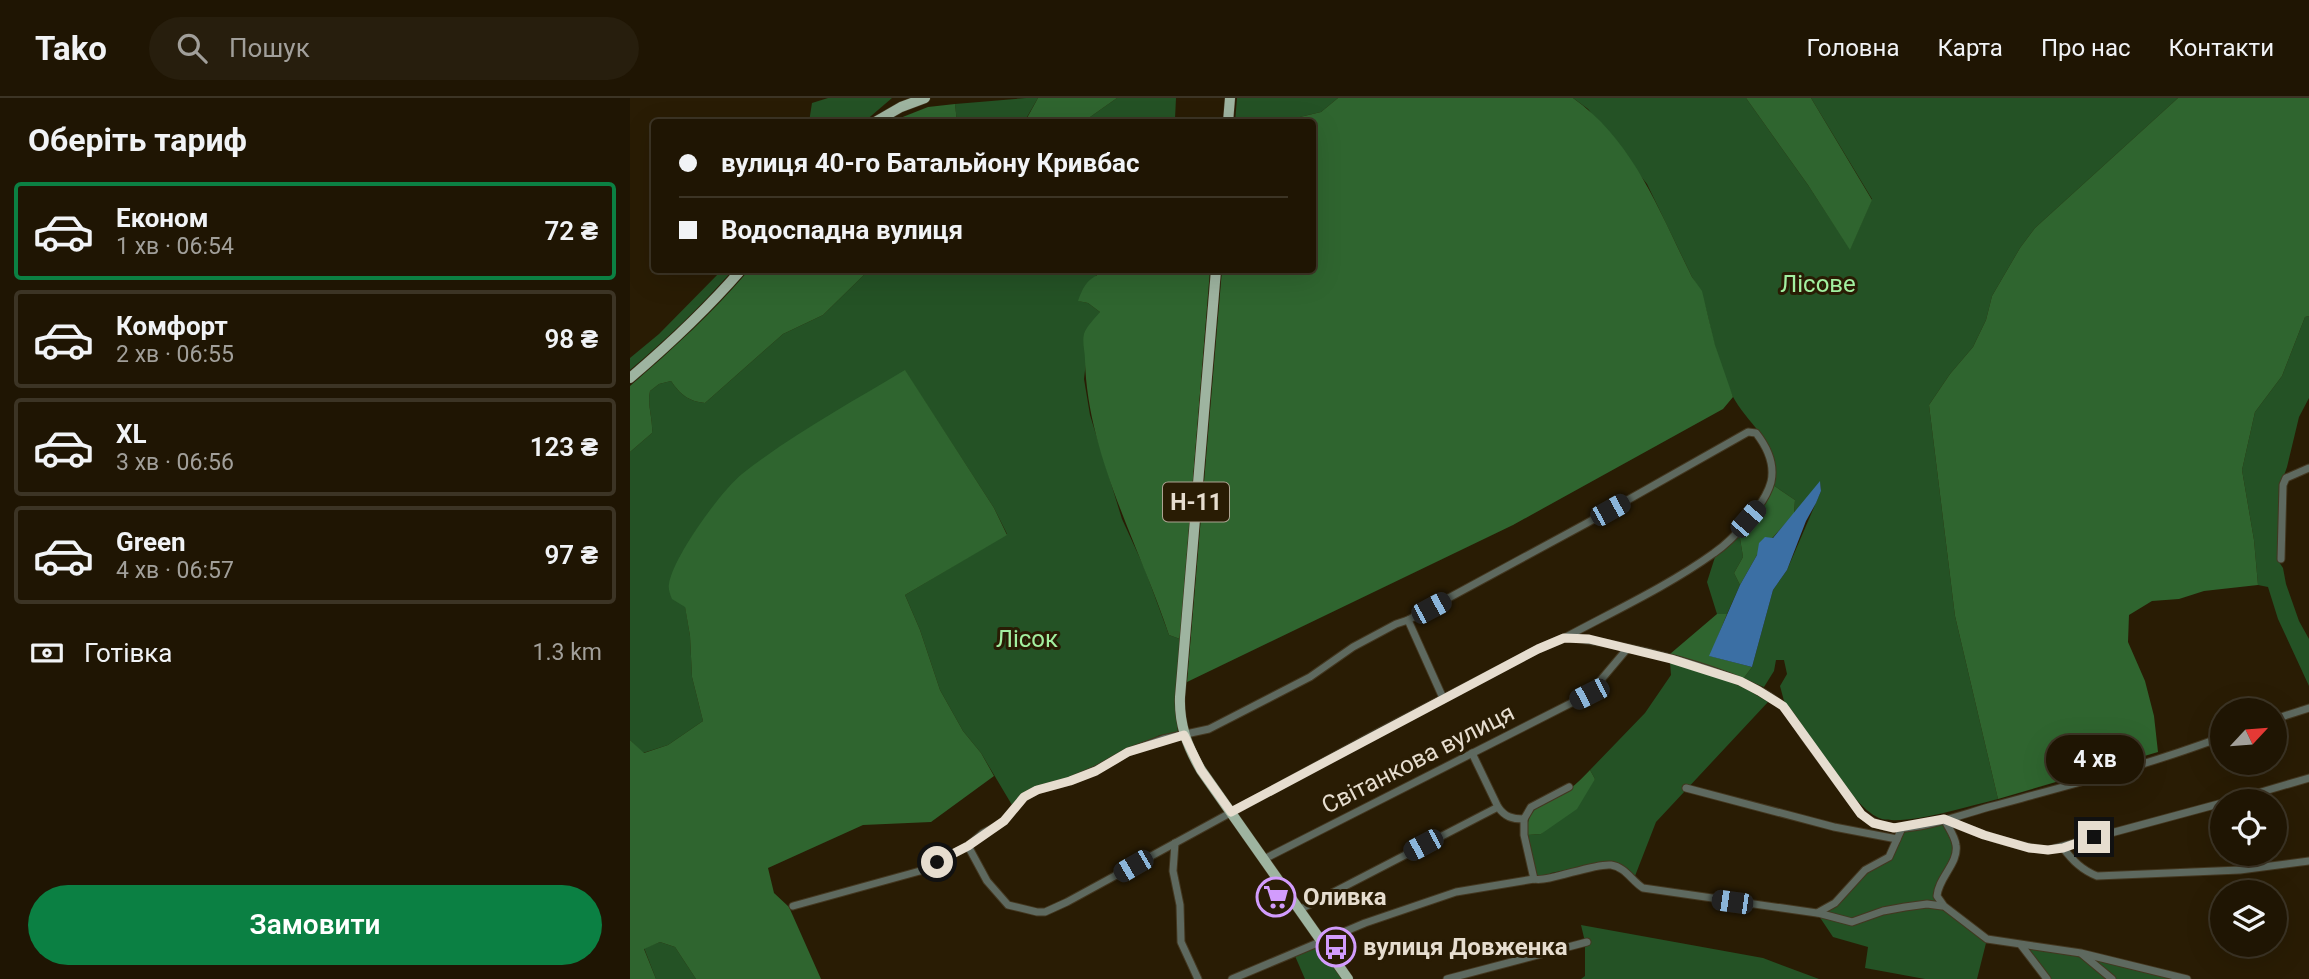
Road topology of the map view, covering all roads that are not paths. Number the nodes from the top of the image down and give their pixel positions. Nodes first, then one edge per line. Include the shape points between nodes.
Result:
1 (925, 98) edge
2 (1230, 98) edge
3 (880, 119) edge
4 (1228, 119) edge
5 (738, 273) edge
6 (1216, 273) edge
7 (630, 378) edge
8 (2309, 468) edge
9 (2281, 559) dead end
10 (1408, 620) junction
11 (1564, 638) junction
12 (1627, 649) junction
13 (1443, 698) junction
14 (2309, 708) edge
15 (2287, 715) edge
16 (1184, 735) junction
17 (2210, 742) edge
18 (1472, 753) junction
19 (2309, 778) edge
20 (1569, 787) dead end
21 (1686, 788) dead end
22 (2270, 789) edge
23 (2210, 806) edge
24 (1498, 807) junction
25 (1231, 812) junction
26 (1524, 819) junction
27 (1944, 819) junction
28 (1902, 828) junction
29 (1897, 839) junction
30 (1175, 843) junction
31 (968, 846) junction
32 (2063, 848) junction
33 (1264, 859) junction
34 (2309, 861) edge
35 (1534, 878) junction
36 (793, 906) dead end
37 (1944, 906) junction
38 (1299, 910) junction
39 (1817, 913) junction
40 (1321, 941) junction
41 (1587, 942) dead end
42 (2021, 945) junction
43 (2081, 953) junction
44 (1198, 979) edge
45 (1232, 979) edge
46 (1348, 979) edge
47 (1447, 979) edge
48 (2047, 979) edge
49 (2112, 979) edge
50 (2187, 979) edge

1 - 3 main road
2 - 4 main road
5 - 7 main road via 670,345
6 - 16 main road, Н-11 via 1180,697
8 - 9 street via 2286,478 2283,485
10 - 11 street via 1748,432 1756,433 1772,463 1770,485 1748,519 1716,552
10 - 13 street
10 - 16 street via 1209,729
11 - 12 street
11 - 13 street
12 - 18 street, Світанкова вулиця via 1589,694
12 - 28 street via 1740,681 1783,706 1861,814 1873,823
13 - 25 street
14 - 15 street
16 - 25 main road, Н-11 via 1201,770
16 - 31 street via 1128,752 1096,771 1037,790
17 - 27 street
18 - 24 street
18 - 33 street, Світанкова вулиця
19 - 22 street
20 - 26 street via 1531,807
21 - 29 street
23 - 32 street
24 - 26 street via 1504,815
24 - 38 street
25 - 30 street
25 - 33 main road, Н-11
26 - 35 street
27 - 28 street
27 - 32 street via 2029,848
27 - 37 street via 1956,845 1937,891
28 - 29 street
29 - 39 street via 1889,857 1865,870 1835,903
30 - 31 street via 1045,912 1008,905 987,881
30 - 44 street via 1172,859 1181,942
31 - 36 street via 920,871
32 - 34 street via 2075,863 2097,876 2240,870
33 - 38 main road, Н-11
35 - 39 street via 1540,881 1611,865 1625,870 1643,888
35 - 40 street via 1456,892
37 - 39 street via 1905,906 1852,922
37 - 42 street via 1987,939
38 - 40 main road, Н-11
40 - 45 street
40 - 46 main road, Н-11
41 - 47 street
42 - 43 street
42 - 48 street
43 - 49 street
43 - 50 street

